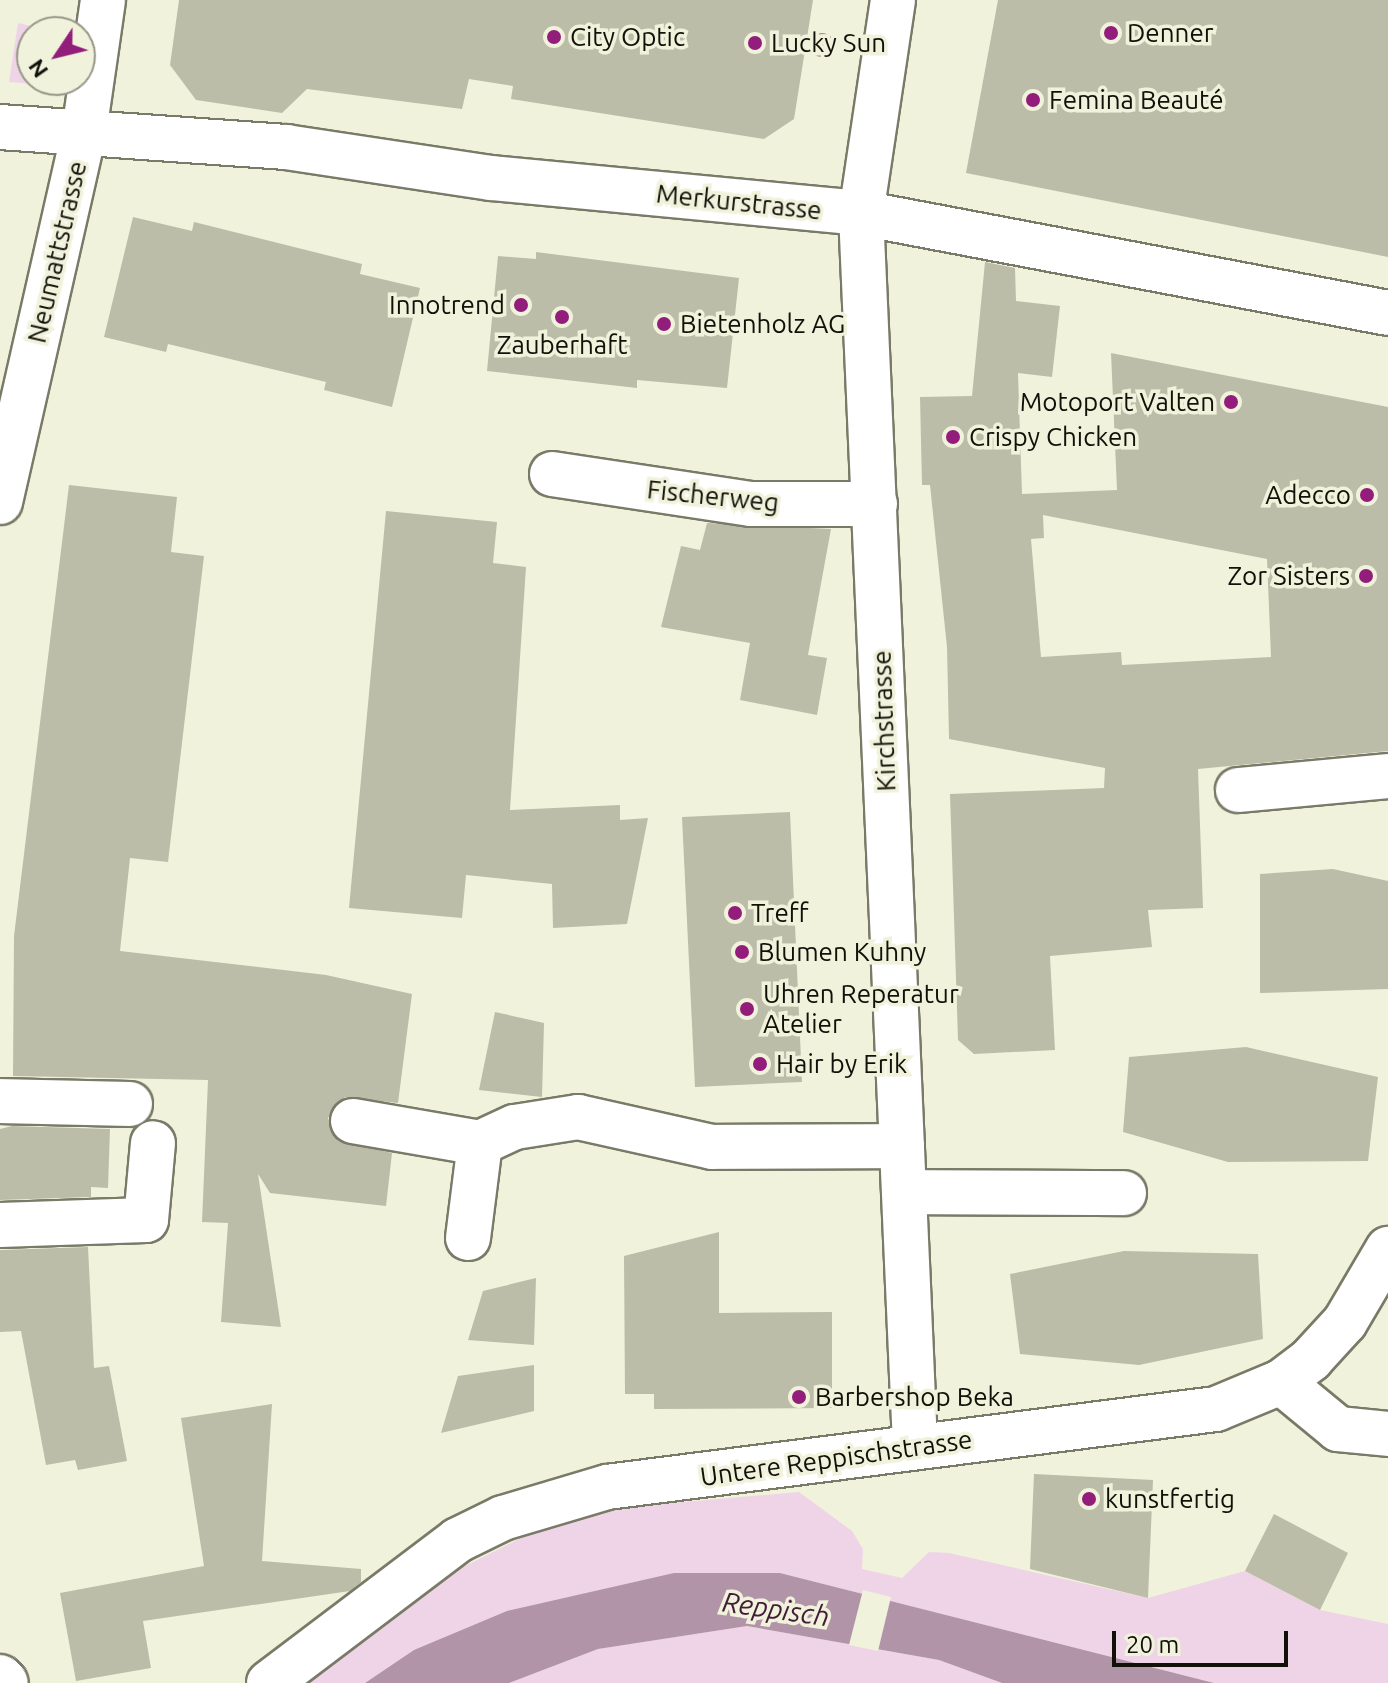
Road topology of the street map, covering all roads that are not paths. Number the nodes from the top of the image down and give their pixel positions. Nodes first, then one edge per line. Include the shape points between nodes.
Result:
1 (103, 0) edge
2 (893, 0) edge
3 (0, 127) edge
4 (84, 132) junction
5 (861, 213) junction
6 (1388, 313) edge
7 (552, 474) dead end
8 (0, 502) edge
9 (875, 504) junction
10 (1388, 776) edge
11 (1238, 790) dead end
12 (0, 1101) edge
13 (130, 1104) dead end
14 (353, 1121) dead end
15 (153, 1143) dead end
16 (480, 1143) junction
17 (902, 1146) junction
18 (904, 1192) junction
19 (1124, 1193) dead end
20 (0, 1225) edge
21 (468, 1238) dead end
22 (1388, 1249) edge
23 (1281, 1382) junction
24 (1388, 1434) edge
25 (915, 1445) junction
26 (0, 1677) edge
27 (6, 1683) edge
28 (269, 1683) edge

1 - 4 street, Neumattstrasse
2 - 5 street, Kirchstrasse
3 - 4 street, Merkurstrasse
4 - 5 street, Merkurstrasse via 286,147 491,178
4 - 8 street, Neumattstrasse
5 - 6 street, Merkurstrasse
5 - 9 street, Kirchstrasse
7 - 9 street, Fischerweg via 751,504
9 - 17 street, Kirchstrasse
10 - 11 street
12 - 13 street
14 - 16 street
15 - 20 street via 146,1220
16 - 17 street via 515,1127 578,1117 712,1147
16 - 21 street
17 - 18 street, Kirchstrasse
18 - 19 street
18 - 25 street, Kirchstrasse
22 - 23 street, Untere Reppischstrasse via 1345,1322
23 - 24 street via 1338,1429
23 - 25 street, Untere Reppischstrasse via 1216,1409 1168,1418
25 - 28 street, Untere Reppischstrasse via 607,1487 503,1518 419,1567
26 - 27 street

